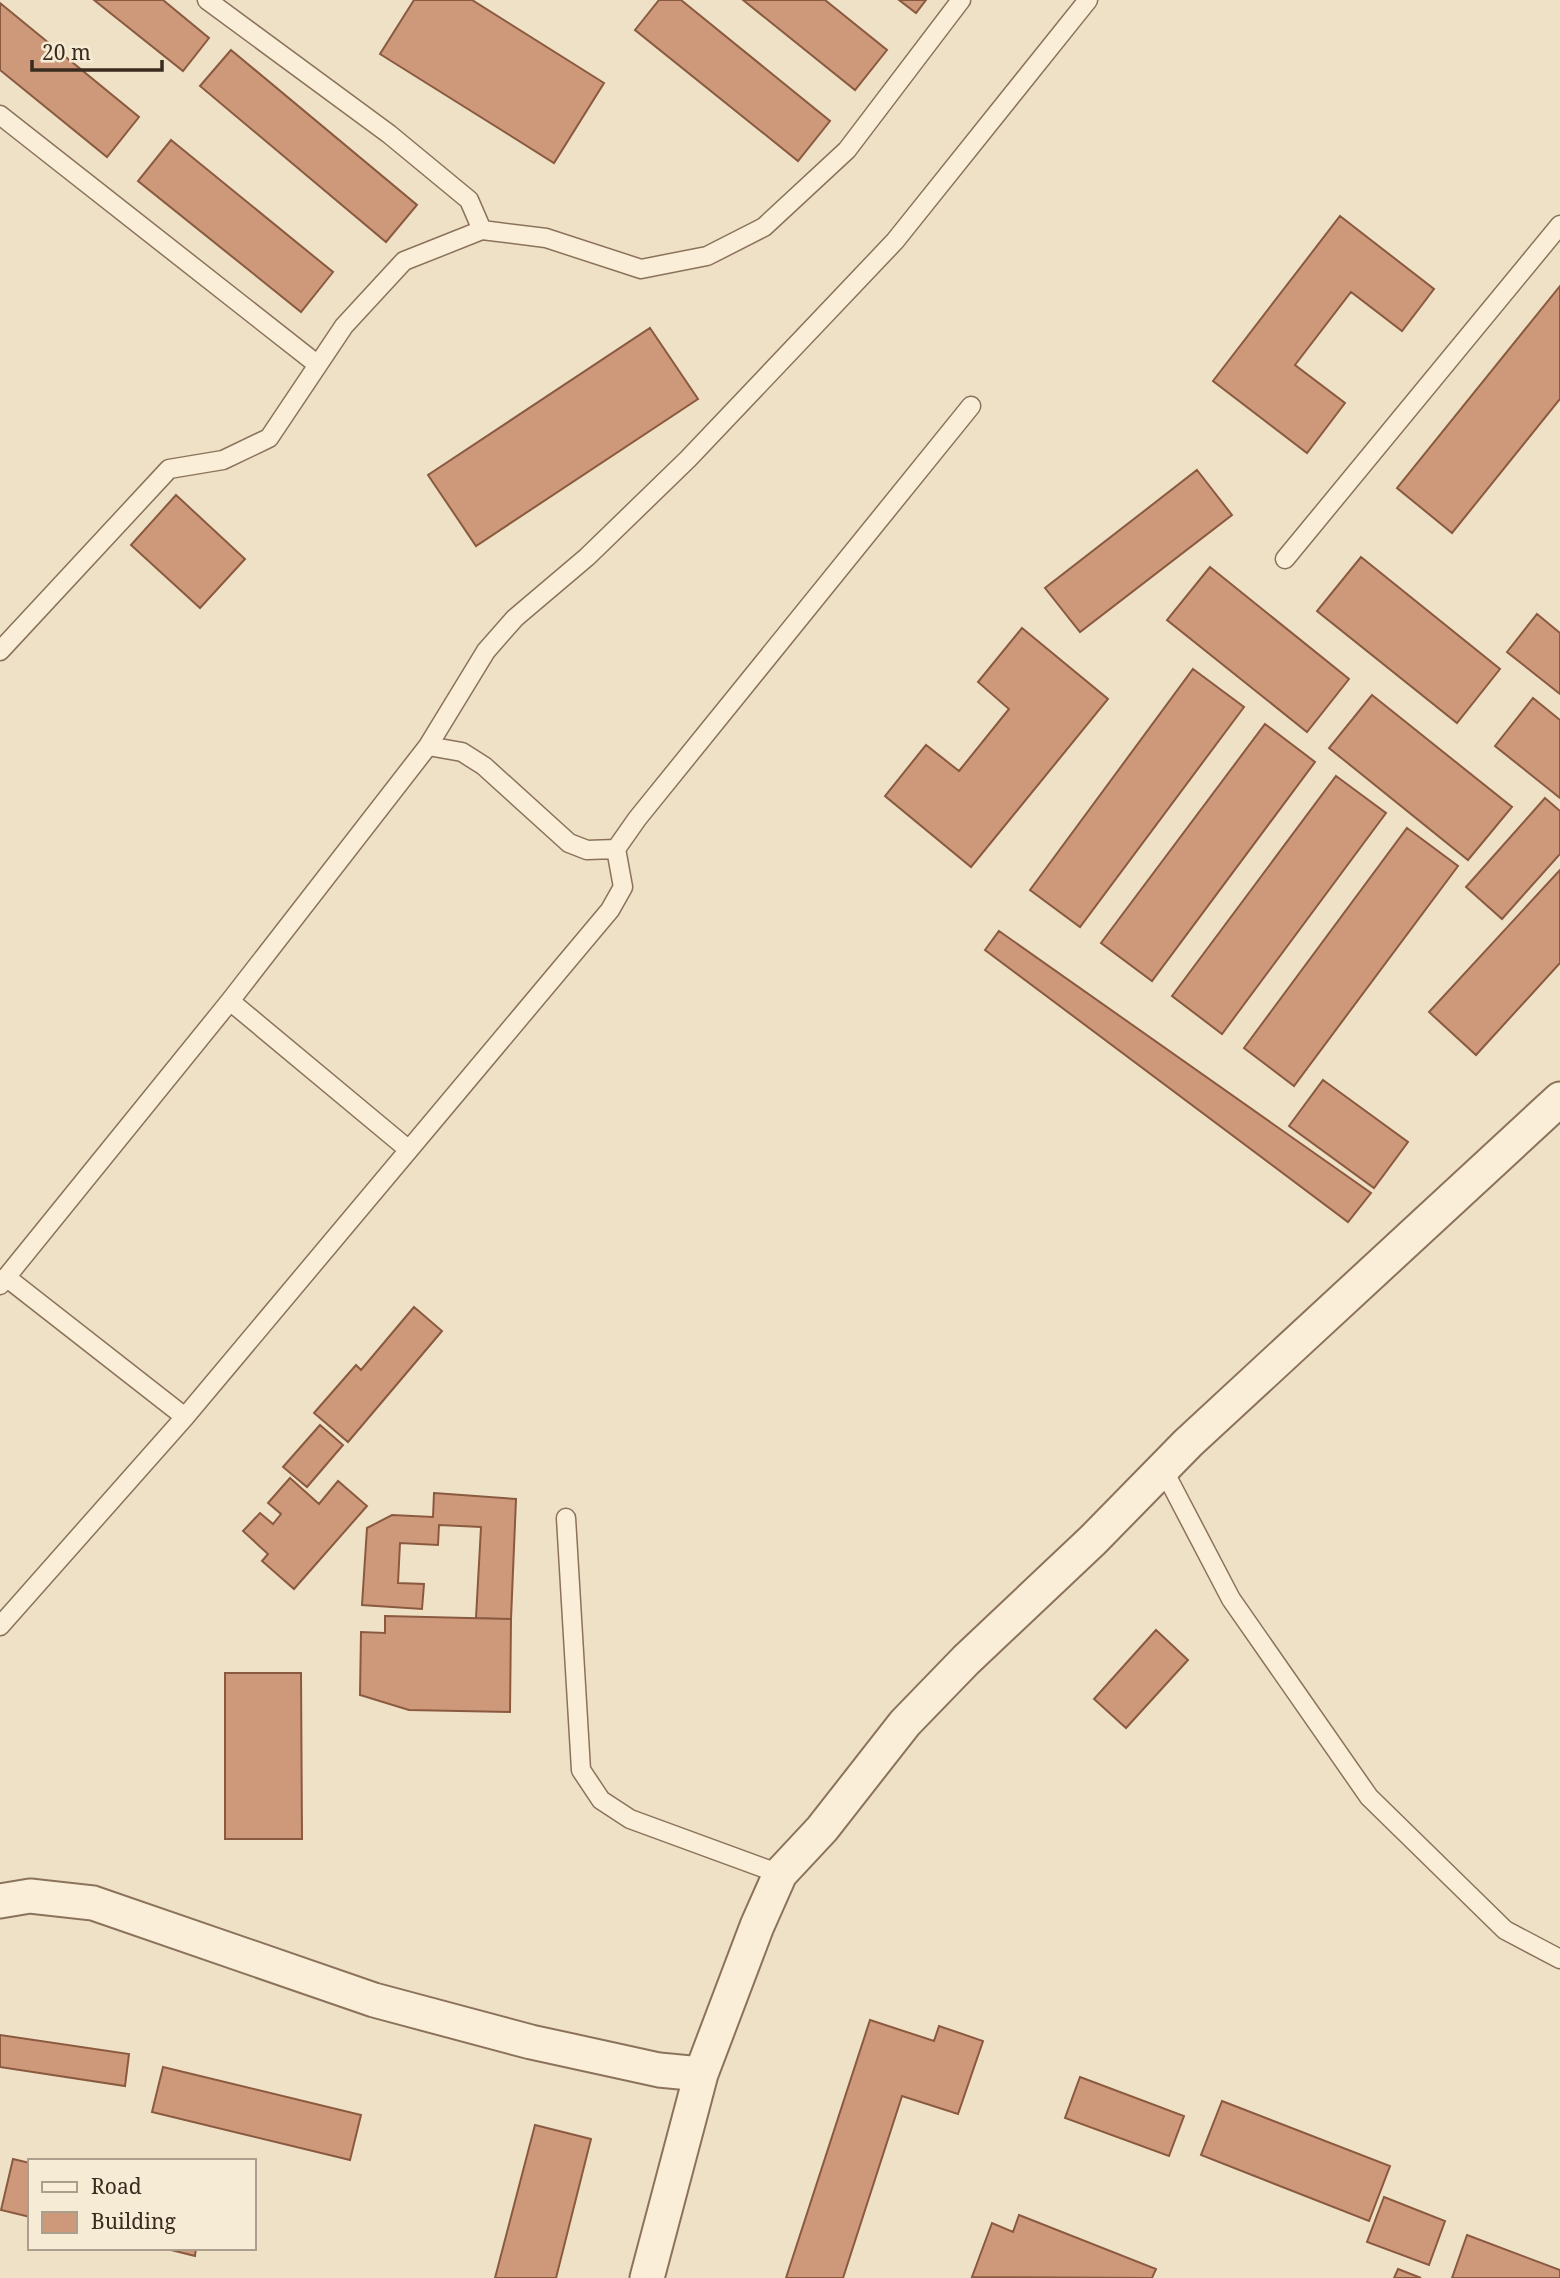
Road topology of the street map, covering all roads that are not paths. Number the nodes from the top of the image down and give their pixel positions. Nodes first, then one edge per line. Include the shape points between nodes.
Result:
1 (206, 0) edge
2 (961, 0) edge
3 (1088, 0) edge
4 (0, 115) edge
5 (1560, 225) edge
6 (482, 230) junction
7 (318, 365) junction
8 (971, 406) dead end
9 (1285, 559) dead end
10 (0, 650) edge
11 (428, 746) junction
12 (616, 849) junction
13 (230, 1001) junction
14 (1560, 1099) edge
15 (409, 1150) junction
16 (3, 1281) edge
17 (185, 1417) junction
18 (1162, 1467) junction
19 (566, 1518) dead end
20 (0, 1626) edge
21 (780, 1874) junction
22 (0, 1901) edge
23 (1560, 1959) edge
24 (701, 2074) junction
25 (647, 2278) edge

1 - 6 lane via 390,134 469,200
2 - 6 lane via 848,150 764,227 707,256 641,269 546,237
3 - 11 lane via 895,241 688,459 587,557 514,618 486,652
4 - 7 lane
5 - 9 lane
6 - 7 lane via 404,261 344,326
7 - 10 lane via 269,438 223,460 169,469
8 - 12 lane
11 - 12 lane via 462,752 484,766 569,843 587,850
11 - 13 lane
12 - 15 lane via 623,887 610,911
13 - 15 lane
13 - 16 lane
14 - 18 street
15 - 17 lane
16 - 17 lane
17 - 20 lane
18 - 21 street via 905,1723 822,1829
18 - 23 lane via 1231,1599 1369,1797 1505,1930
19 - 21 lane via 581,1770 601,1800 630,1819
21 - 24 street
22 - 24 street via 30,1896 93,1903 374,2000 531,2042 659,2070
24 - 25 street

